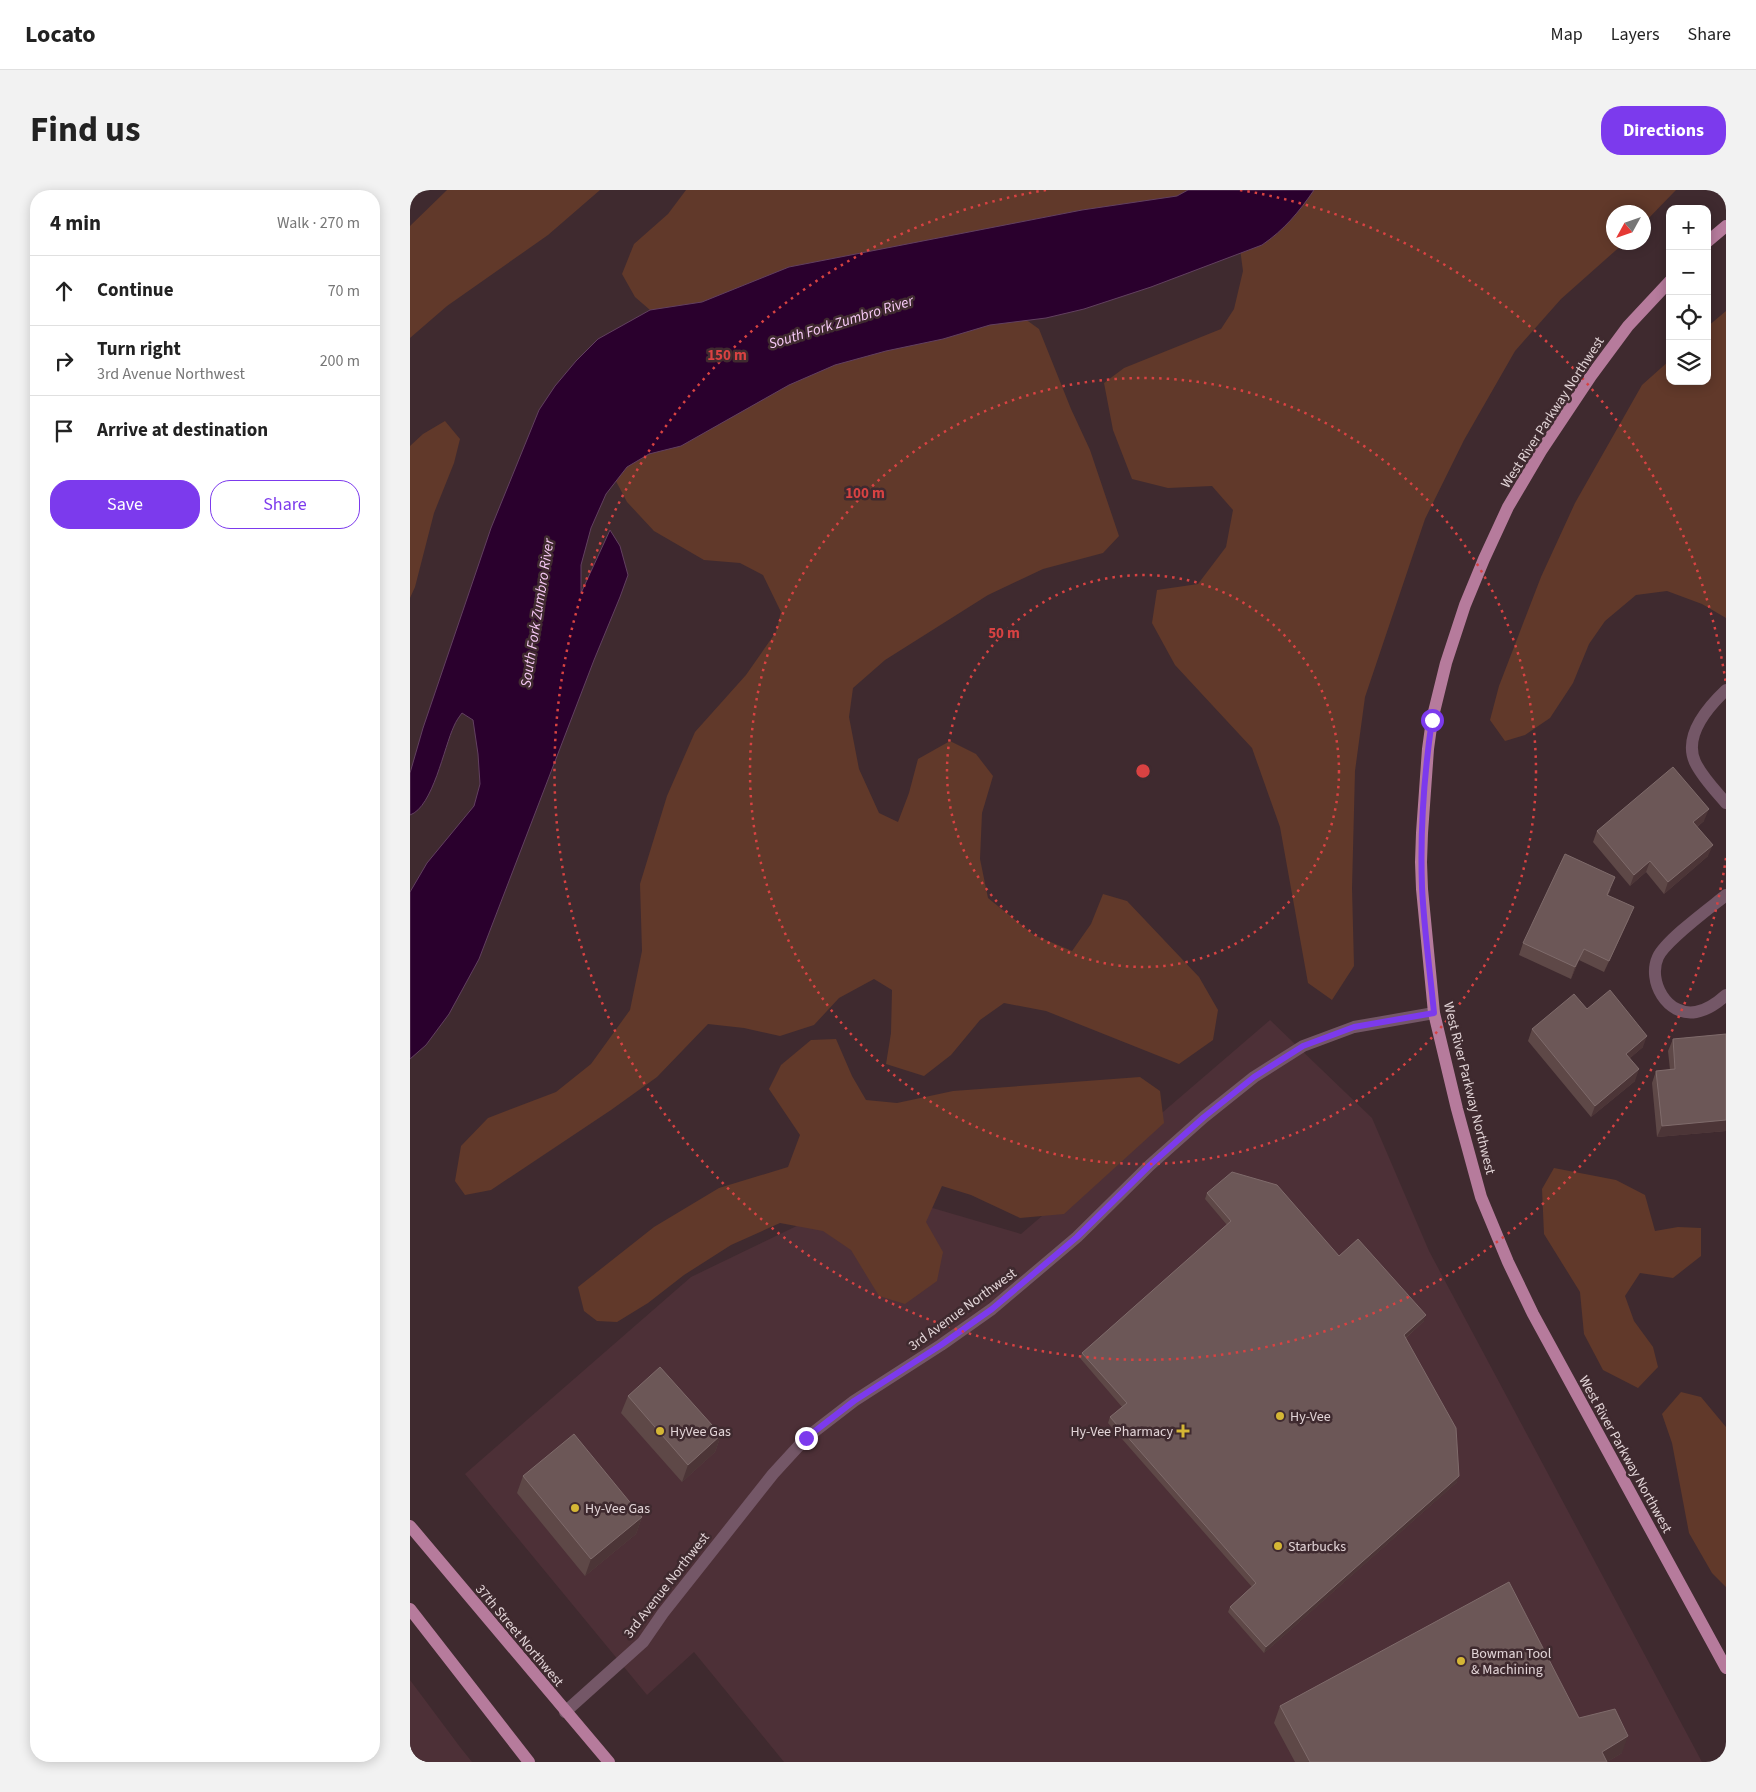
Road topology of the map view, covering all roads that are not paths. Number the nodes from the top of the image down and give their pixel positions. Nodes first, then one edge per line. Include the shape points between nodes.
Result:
1 (1726, 226) edge
2 (1711, 239) edge
3 (1666, 285) edge
4 (1726, 690) edge
5 (1726, 803) edge
6 (1726, 895) edge
7 (1726, 995) edge
8 (1434, 1013) junction
9 (410, 1526) edge
10 (410, 1609) edge
11 (1726, 1668) edge
12 (565, 1712) junction
13 (529, 1762) edge
14 (609, 1762) edge

1 - 2 main road
3 - 8 main road, West River Parkway Northwest via 1628,326 1596,369 1524,478 1484,559 1446,663 1428,748 1422,833 1422,889
4 - 5 street via 1709,706 1695,732 1692,752 1699,769
6 - 7 street via 1668,944 1656,962 1655,981 1661,994 1687,1012 1706,1009
8 - 11 main road, West River Parkway Northwest via 1481,1197 1508,1262 1533,1314
8 - 12 street, 3rd Avenue Northwest via 1354,1027 1303,1046 1254,1077 1204,1117 1077,1237 992,1309 854,1401 806,1438 773,1474 643,1642
9 - 12 main road, 37th Street Northwest
10 - 13 main road
12 - 14 main road, 37th Street Northwest

